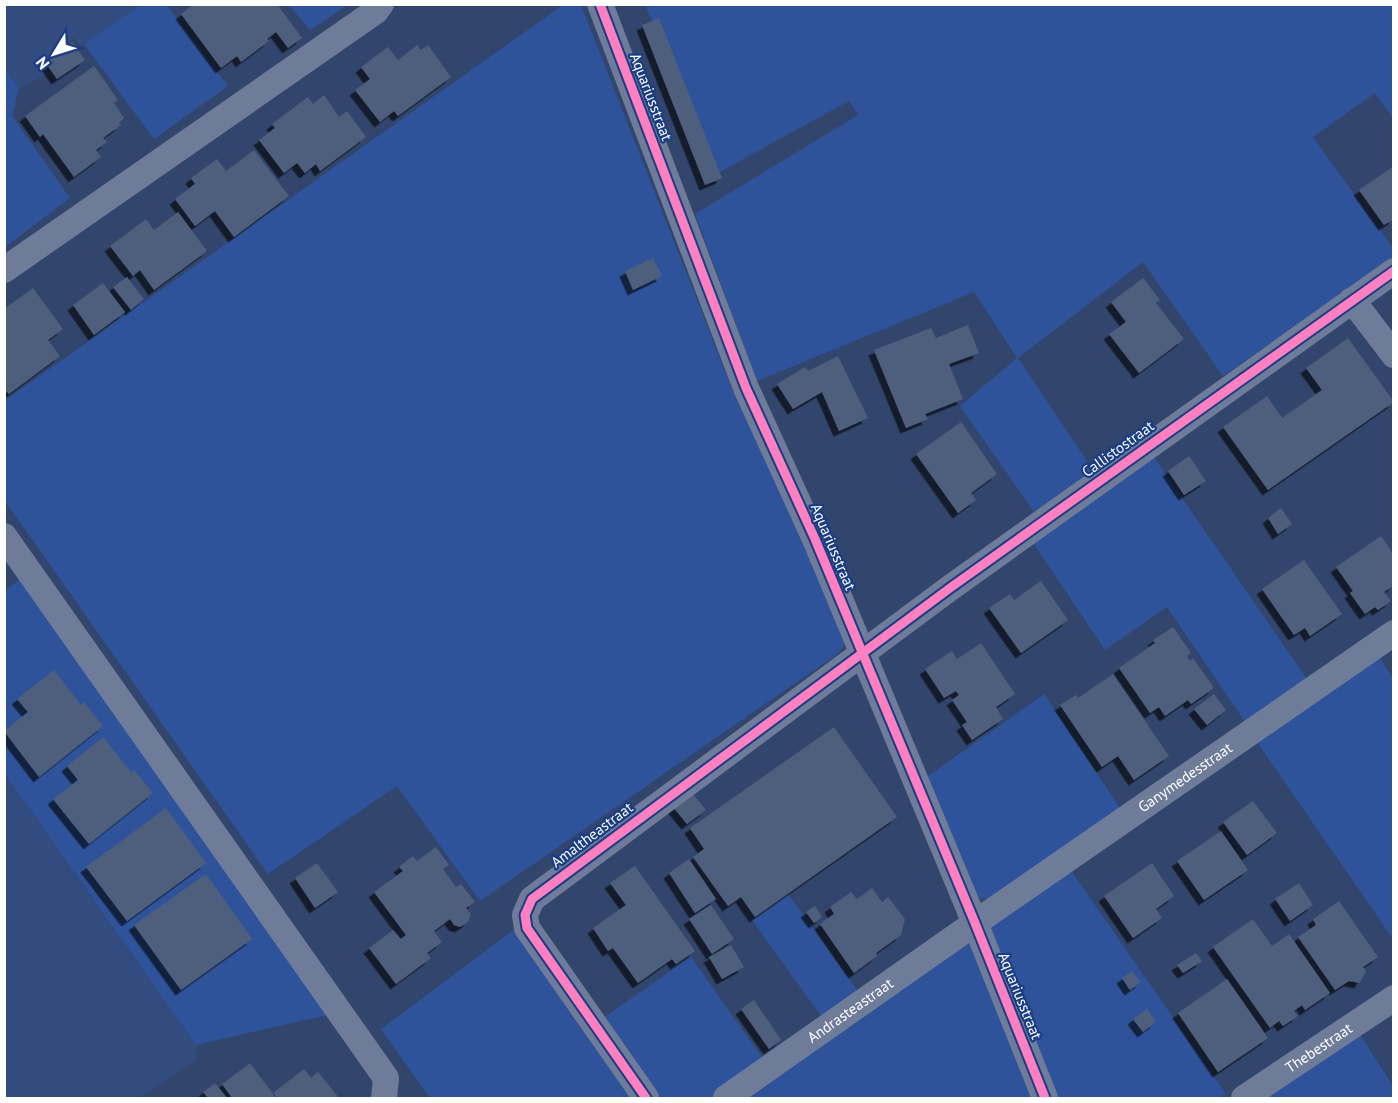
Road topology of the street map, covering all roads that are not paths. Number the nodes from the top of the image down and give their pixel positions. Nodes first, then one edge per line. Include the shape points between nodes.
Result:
1 (381, 4) edge
2 (600, 4) edge
3 (4, 270) edge
4 (1394, 271) edge
5 (1352, 300) junction
6 (1394, 355) edge
7 (4, 536) edge
8 (1394, 633) edge
9 (861, 653) junction
10 (975, 923) junction
11 (1394, 998) edge
12 (384, 1098) edge
13 (646, 1098) edge
14 (726, 1098) edge
15 (1045, 1098) edge
16 (1245, 1098) edge

1 - 3 street
2 - 9 street, Aquariusstraat via 746,388 815,539
4 - 5 street, Callistostraat
5 - 6 street
5 - 9 street, Callistostraat
7 - 12 street via 386,1078
8 - 10 street, Ganymedesstraat
9 - 10 street, Aquariusstraat
9 - 13 street, Amaltheastraat via 532,898 525,915 527,928
10 - 14 street, Andrasteastraat
10 - 15 street, Aquariusstraat
11 - 16 street, Thebestraat

